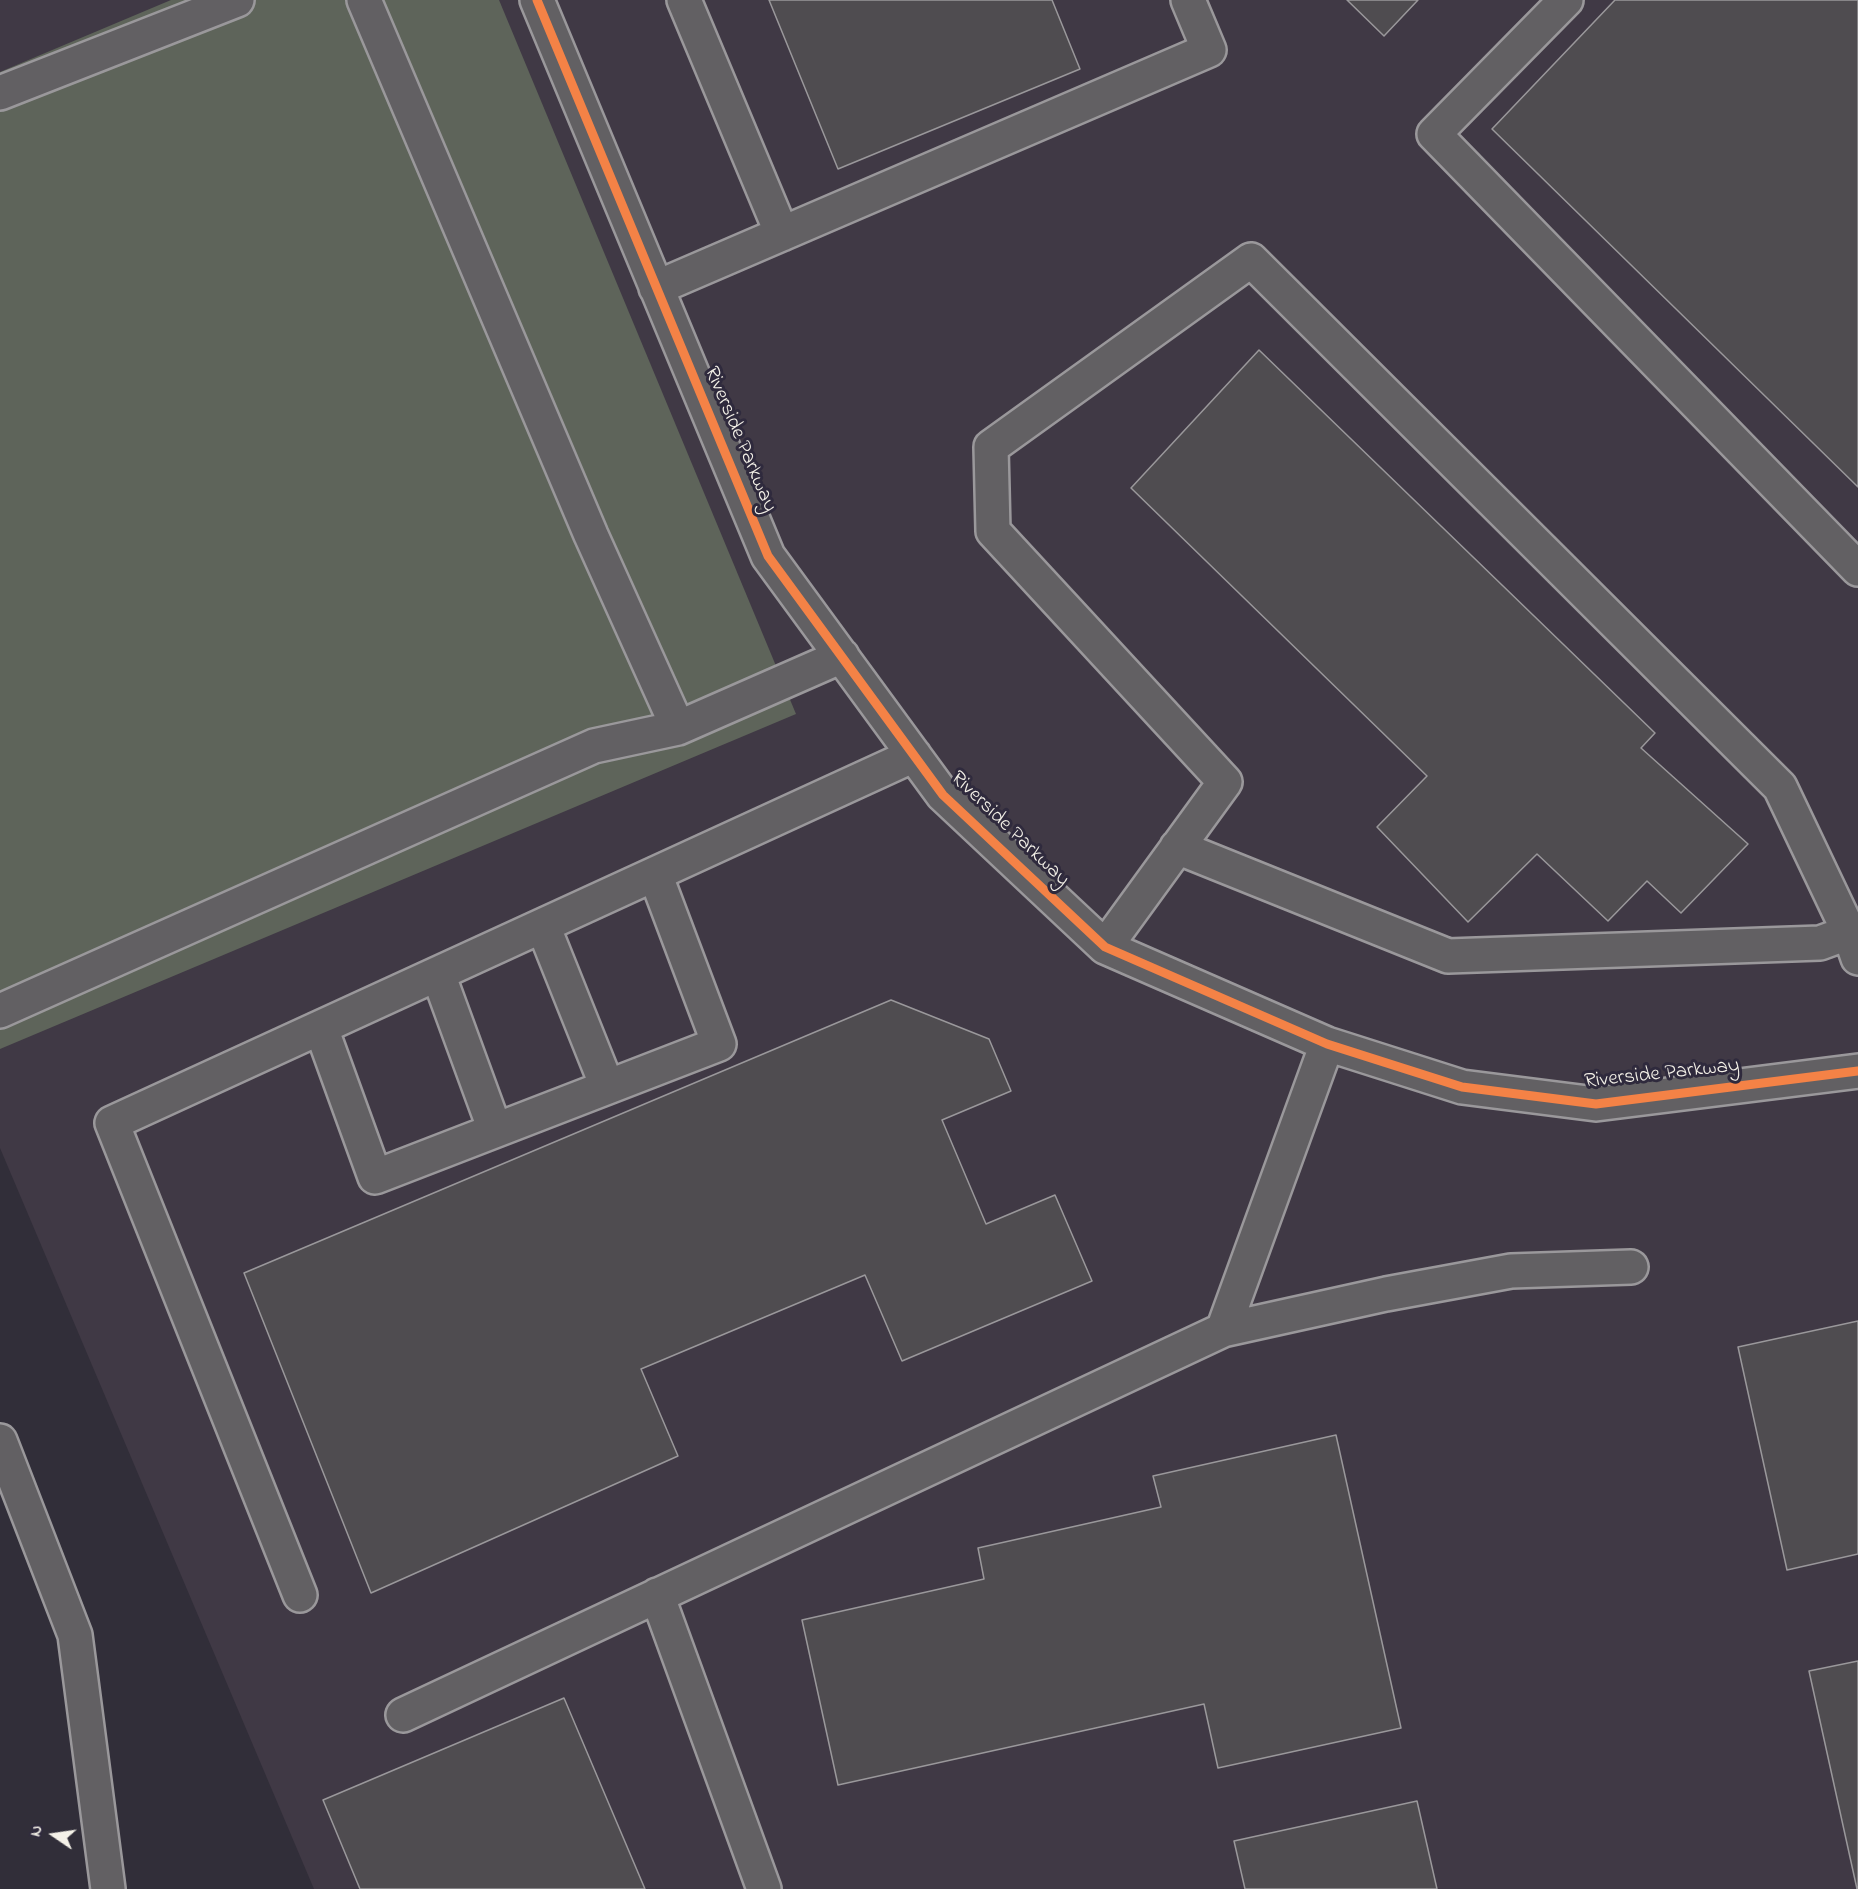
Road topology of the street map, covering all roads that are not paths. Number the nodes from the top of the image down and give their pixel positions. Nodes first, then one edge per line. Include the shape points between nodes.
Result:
1 (237, 0) edge
2 (364, 0) edge
3 (537, 0) edge
4 (684, 0) edge
5 (1188, 0) edge
6 (1566, 0) edge
7 (0, 93) edge
8 (782, 234) junction
9 (656, 288) junction
10 (1858, 569) edge
11 (842, 656) junction
12 (678, 728) junction
13 (914, 756) junction
14 (1177, 847) junction
15 (655, 874) junction
16 (543, 926) junction
17 (1855, 940) edge
18 (1105, 947) junction
19 (438, 974) junction
20 (0, 1011) edge
21 (321, 1028) junction
22 (1327, 1044) junction
23 (1858, 1071) edge
24 (607, 1086) junction
25 (495, 1130) junction
26 (1631, 1267) dead end
27 (1223, 1330) junction
28 (0, 1441) edge
29 (300, 1595) dead end
30 (657, 1595) junction
31 (403, 1715) dead end
32 (108, 1889) edge
33 (764, 1889) edge

1 - 7 street
2 - 12 street via 591,535
3 - 9 street, Riverside Parkway
4 - 8 street
5 - 8 street via 1209,50
6 - 10 street via 1434,134
8 - 9 street
9 - 11 street, Riverside Parkway via 768,556
11 - 12 street
11 - 13 street, Riverside Parkway
12 - 20 street via 594,746
13 - 15 street
13 - 18 street, Riverside Parkway via 943,795
14 - 17 street via 1448,956
14 - 17 street via 1225,782 993,531 991,447 1251,260 1780,787
14 - 18 street
15 - 16 street
15 - 24 street via 719,1044
16 - 19 street
16 - 24 street
18 - 22 street, Riverside Parkway
19 - 21 street
19 - 25 street
21 - 25 street via 375,1177
21 - 29 street via 112,1123
22 - 23 street, Riverside Parkway via 1462,1088 1596,1104
22 - 27 street
24 - 25 street
26 - 27 street via 1511,1271
27 - 30 street
28 - 32 street via 75,1635
30 - 31 street
30 - 33 street

